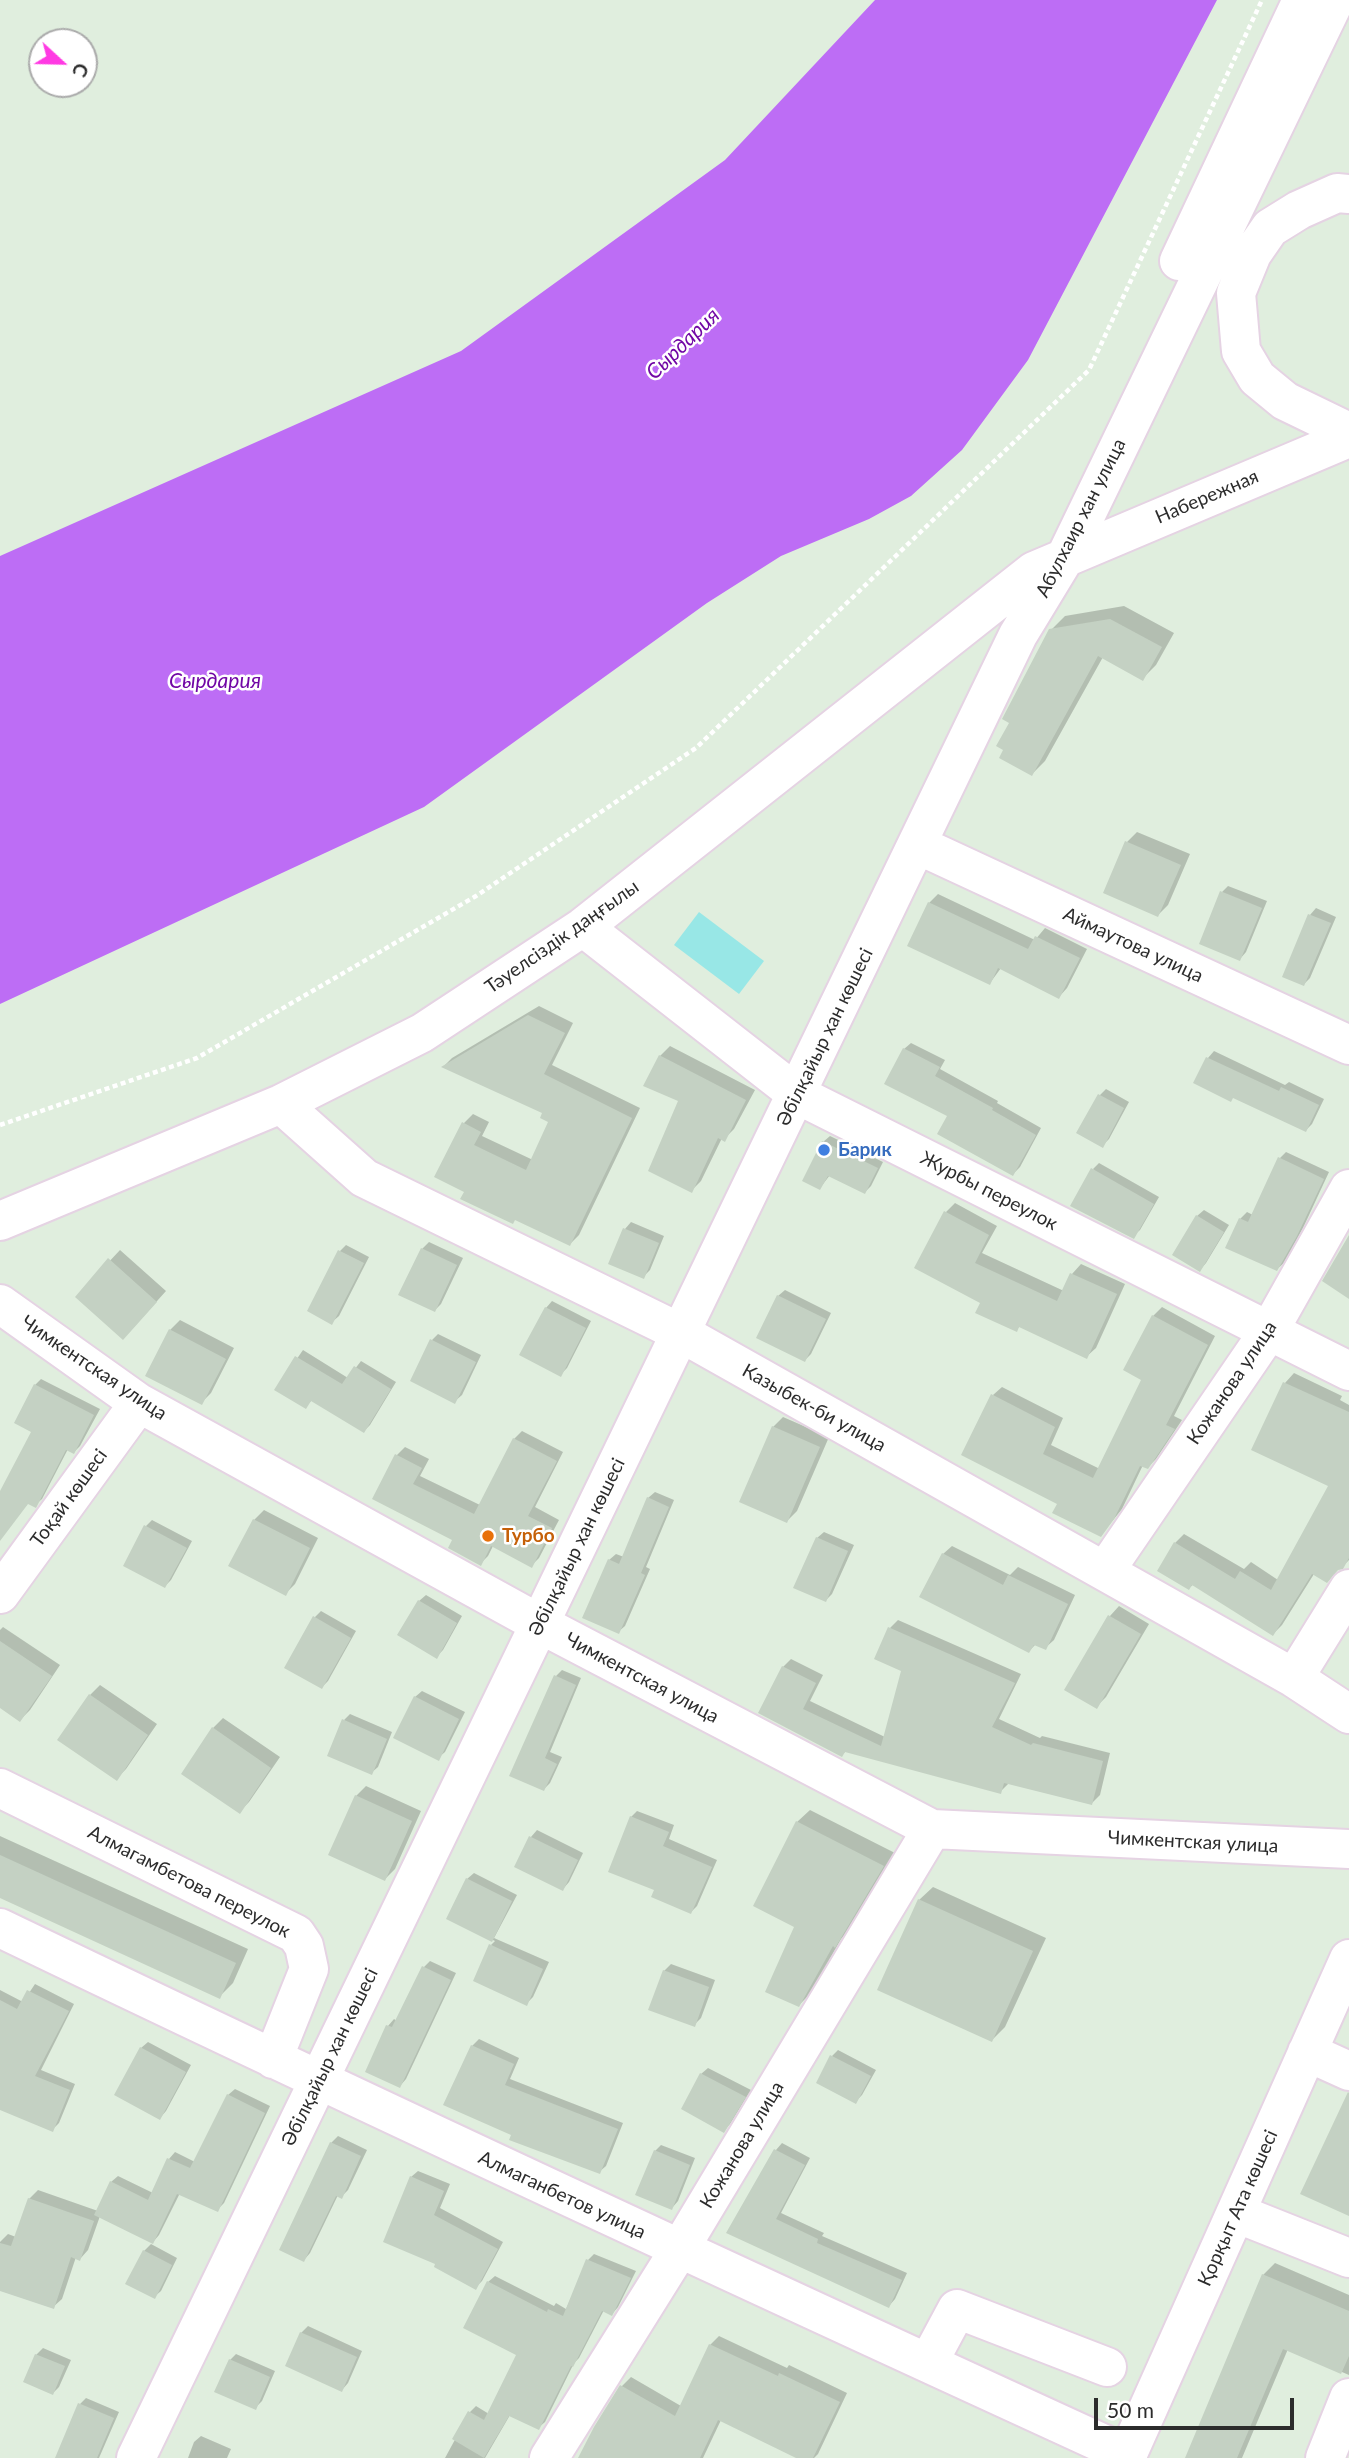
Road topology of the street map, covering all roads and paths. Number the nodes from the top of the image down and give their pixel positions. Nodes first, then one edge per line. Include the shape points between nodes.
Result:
1 (1262, 0) edge
2 (1302, 0) edge
3 (1335, 0) edge
4 (1349, 194) edge
5 (1349, 432) edge
6 (1349, 438) edge
7 (1050, 564) junction
8 (1018, 635) joint
9 (918, 845) junction
10 (583, 927) junction
11 (1349, 1045) edge
12 (797, 1094) junction
13 (281, 1104) junction
14 (0, 1125) edge
15 (1349, 1189) edge
16 (0, 1221) edge
17 (0, 1304) edge
18 (1269, 1331) junction
19 (681, 1333) junction
20 (1349, 1371) edge
21 (139, 1403) junction
22 (1105, 1571) junction
23 (1349, 1589) edge
24 (0, 1594) edge
25 (540, 1624) junction
26 (1329, 1699) edge
27 (0, 1788) edge
28 (932, 1829) junction
29 (1349, 1849) edge
30 (0, 1928) edge
31 (1349, 1959) edge
32 (1307, 2052) junction
33 (273, 2059) junction
34 (1349, 2071) edge
35 (318, 2081) junction
36 (1236, 2213) junction
37 (679, 2250) junction
38 (1349, 2258) edge
39 (928, 2364) junction
40 (1107, 2367) dead end
41 (1349, 2398) edge
42 (1127, 2456) edge
43 (136, 2458) edge
44 (549, 2458) edge
45 (1325, 2458) edge

1 - 14 path via 1089,370 696,748 476,896 197,1058
2 - 7 street, Абулхаир хан улица
3 - 7 street, Абулхаир хан улица
4 - 5 street via 1337,193 1270,228 1252,254 1236,293 1241,351 1257,378 1285,401
6 - 7 street, Набережная
7 - 8 street, Абулхаир хан улица
7 - 10 street, Тәуелсіздік даңғылы
8 - 9 street, Әбілқайыр хан көшесі
9 - 11 street, Аймаутова улица
9 - 12 street, Әбілқайыр хан көшесі
10 - 12 street, Журбы переулок
10 - 13 street, Тәуелсіздік даңғылы via 422,1034
12 - 18 street, Журбы переулок
12 - 19 street, Әбілқайыр хан көшесі
13 - 16 street, Тәуелсіздік даңғылы
13 - 19 street, Казыбек-би улица via 365,1178
15 - 18 street, Кожанова улица
17 - 21 street, Чимкентская улица
18 - 20 street, Журбы переулок
18 - 22 street, Кожанова улица
19 - 22 street, Казыбек-би улица
19 - 25 street, Әбілқайыр хан көшесі
21 - 24 street, Тоқай көшесі
21 - 25 street, Чимкентская улица
22 - 26 street, Казыбек-би улица
23 - 26 street
25 - 28 street, Чимкентская улица
25 - 35 street, Әбілқайыр хан көшесі
27 - 33 street, Алмагамбетова переулок via 296,1934 309,1969
28 - 29 street, Чимкентская улица
28 - 37 street, Кожанова улица
30 - 33 street, Алмаганбетов улица
31 - 32 street, Қорқыт Ата көшесі
32 - 34 street
32 - 36 street, Қорқыт Ата көшесі
33 - 35 street, Алмаганбетов улица
35 - 37 street, Алмаганбетов улица
35 - 43 street, Әбілқайыр хан көшесі
36 - 38 street
36 - 42 street, Қорқыт Ата көшесі
37 - 39 street, Алмаганбетов улица
37 - 44 street, Кожанова улица
39 - 40 street via 957,2309
39 - 42 street, Алмаганбетов улица
41 - 45 street

